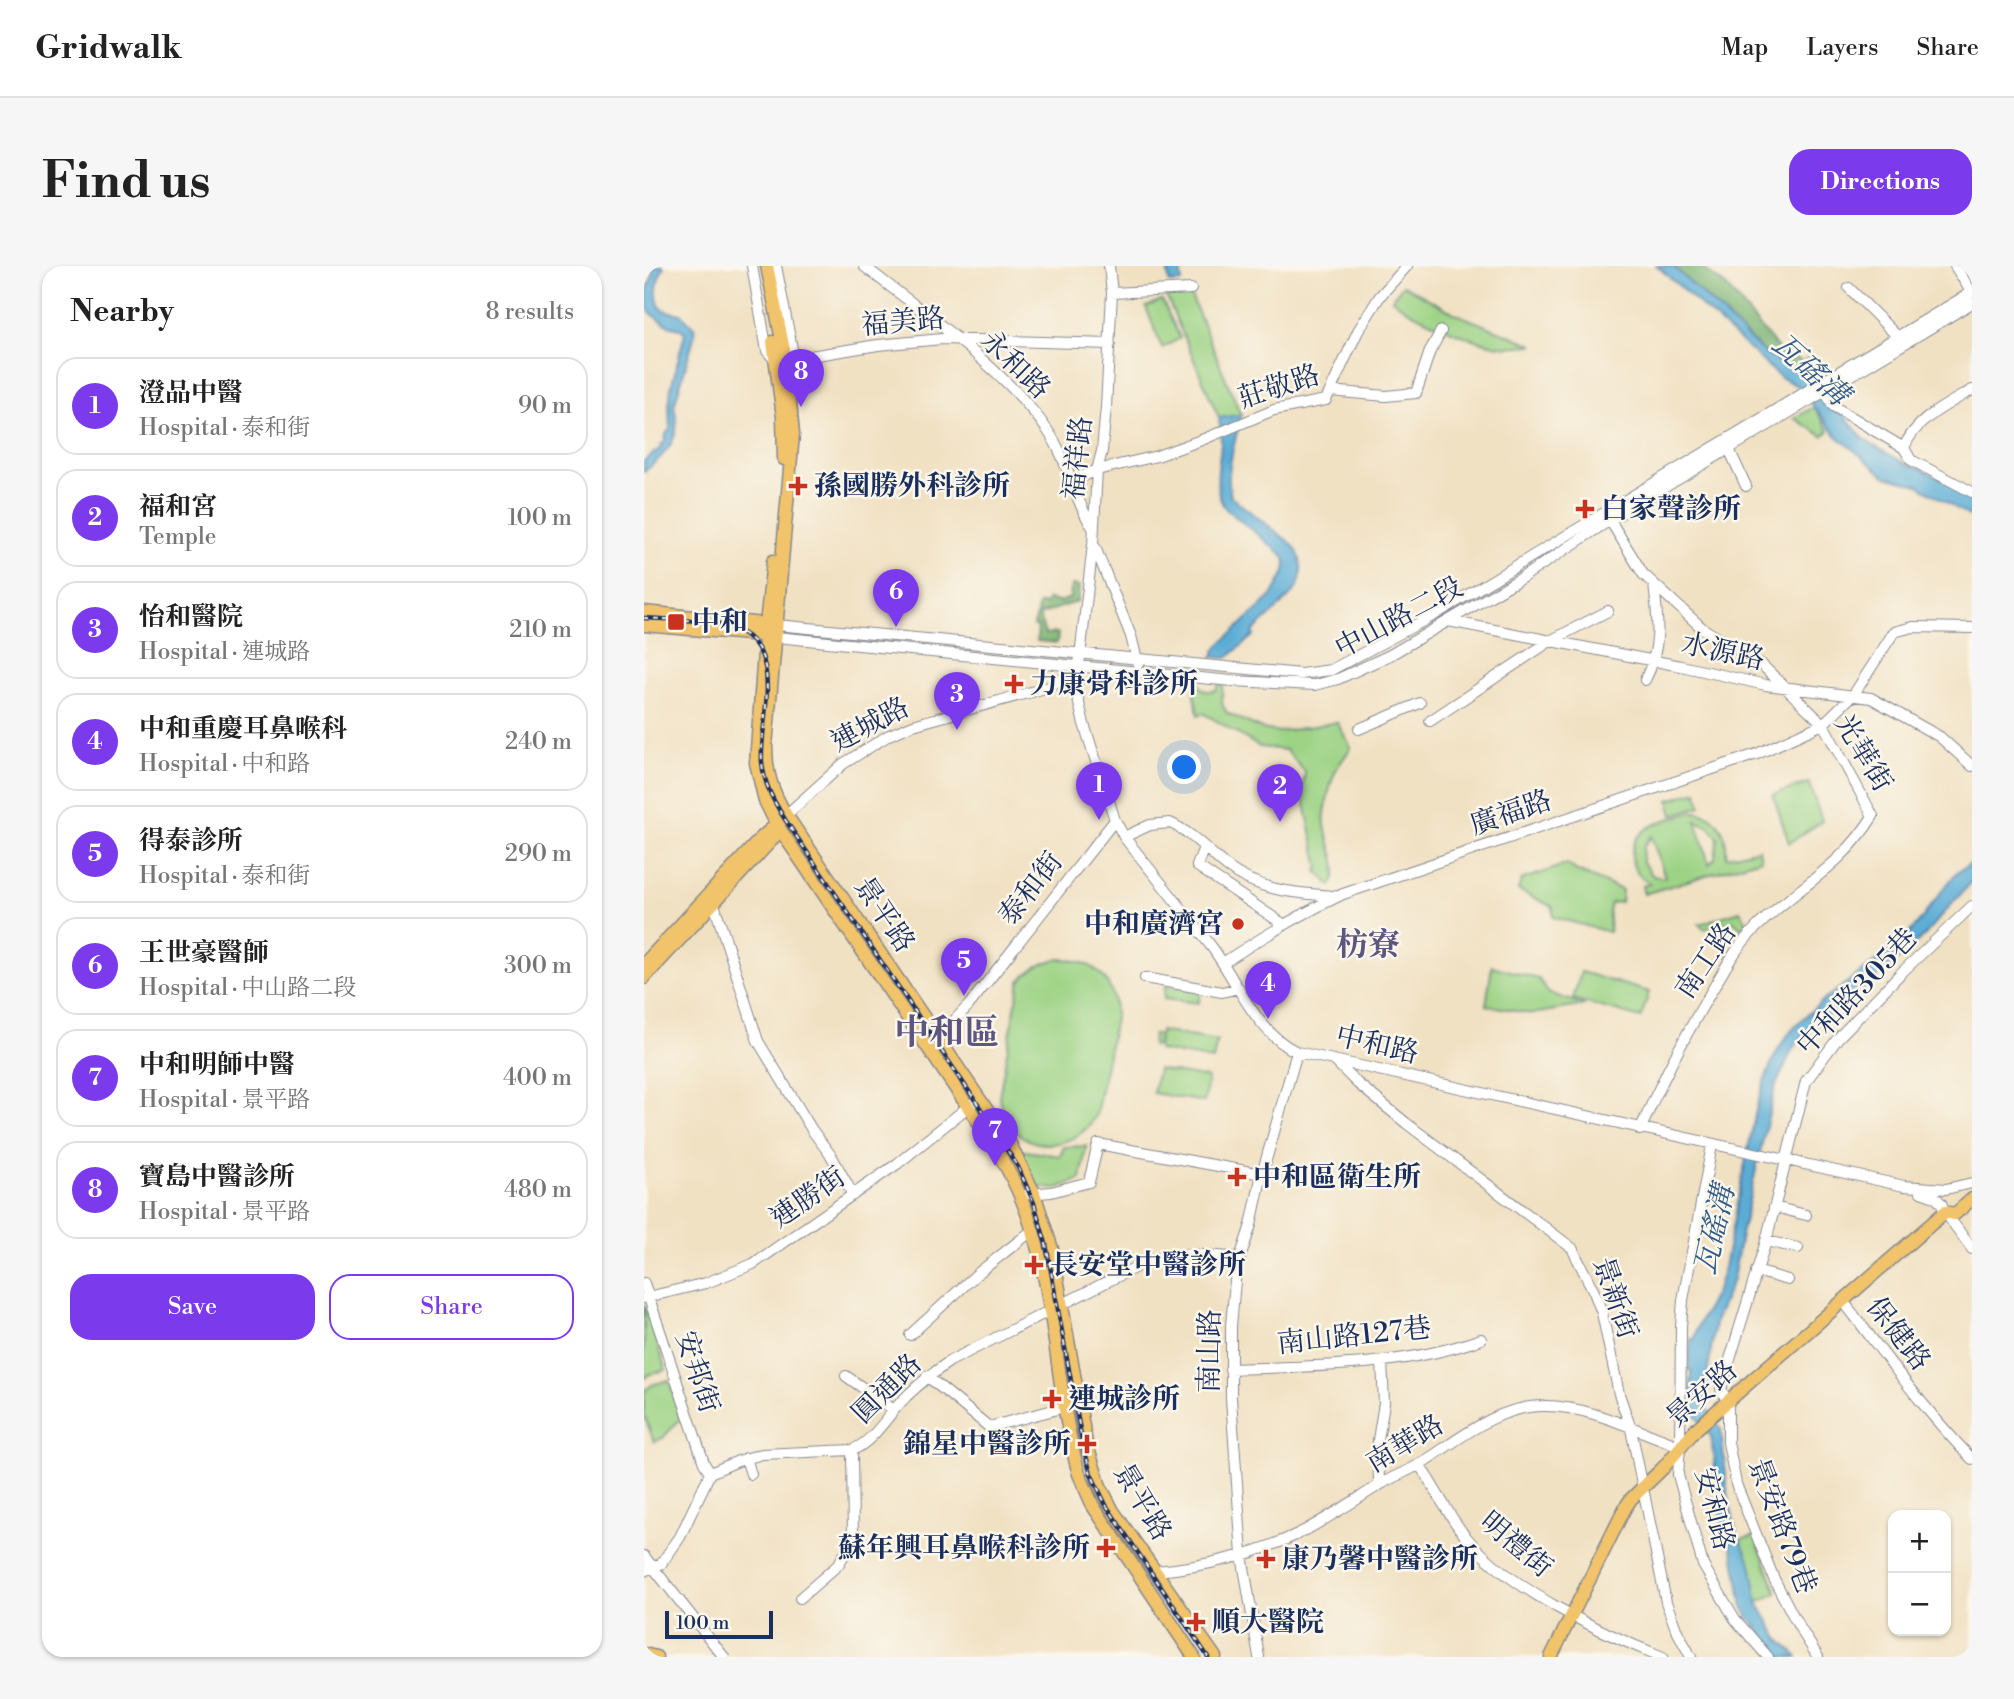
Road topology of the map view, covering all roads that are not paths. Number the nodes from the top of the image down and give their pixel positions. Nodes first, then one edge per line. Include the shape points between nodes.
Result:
1 (752, 266) edge
2 (758, 266) edge
3 (767, 266) edge
4 (776, 266) edge
5 (864, 266) edge
6 (1109, 266) edge
7 (1407, 266) edge
8 (1955, 266) edge
9 (1849, 288) dead end
10 (1191, 289) dead end
11 (1111, 292) junction
12 (1972, 293) edge
13 (1972, 303) edge
14 (1441, 331) dead end
15 (1898, 337) junction
16 (956, 339) junction
17 (1110, 344) junction
18 (780, 354) junction
19 (1822, 386) junction
20 (1972, 390) edge
21 (1330, 391) junction
22 (1789, 407) junction
23 (1904, 448) junction
24 (1729, 449) junction
25 (1097, 470) junction
26 (1074, 485) junction
27 (1745, 486) dead end
28 (1972, 492) edge
29 (1607, 515) junction
30 (1094, 529) junction
31 (1093, 544) junction
32 (1654, 584) junction
33 (1608, 611) dead end
34 (644, 612) edge
35 (1448, 621) junction
36 (644, 625) edge
37 (1972, 628) edge
38 (771, 630) junction
39 (1550, 641) junction
40 (1079, 660) junction
41 (1137, 660) junction
42 (1655, 661) junction
43 (1142, 673) junction
44 (1645, 680) dead end
45 (1783, 685) junction
46 (1854, 694) junction
47 (1420, 703) dead end
48 (1430, 721) dead end
49 (1823, 724) junction
50 (1359, 729) dead end
51 (1972, 766) edge
52 (1874, 816) joint
53 (782, 820) junction
54 (1115, 820) junction
55 (1124, 837) junction
56 (1204, 847) junction
57 (1338, 896) junction
58 (714, 904) junction
59 (1972, 906) edge
60 (1283, 923) junction
61 (1223, 963) junction
62 (644, 964) edge
63 (644, 978) edge
64 (1145, 978) dead end
65 (1239, 988) junction
66 (933, 1043) junction
67 (1297, 1052) junction
68 (1334, 1060) junction
69 (979, 1098) junction
70 (967, 1107) junction
71 (1640, 1130) junction
72 (1712, 1145) junction
73 (1786, 1162) junction
74 (1262, 1174) junction
75 (1869, 1180) junction
76 (1972, 1183) edge
77 (1904, 1186) junction
78 (853, 1195) junction
79 (1023, 1195) junction
80 (1972, 1199) edge
81 (1774, 1208) junction
82 (1944, 1212) junction
83 (1806, 1215) dead end
84 (1032, 1230) junction
85 (1766, 1241) junction
86 (1798, 1248) dead end
87 (1972, 1249) edge
88 (1240, 1258) junction
89 (1756, 1271) junction
90 (1788, 1280) dead end
91 (644, 1283) edge
92 (646, 1298) edge
93 (1843, 1301) junction
94 (1062, 1304) junction
95 (1049, 1312) junction
96 (910, 1335) dead end
97 (1481, 1339) dead end
98 (1382, 1362) junction
99 (1230, 1369) junction
100 (846, 1376) dead end
101 (927, 1376) junction
102 (1728, 1403) junction
103 (1065, 1407) junction
104 (894, 1410) junction
105 (1631, 1429) junction
106 (1680, 1446) junction
107 (852, 1450) junction
108 (746, 1458) junction
109 (1972, 1459) edge
110 (1419, 1464) junction
111 (710, 1473) junction
112 (751, 1475) dead end
113 (1379, 1485) junction
114 (1643, 1486) junction
115 (1242, 1555) junction
116 (644, 1556) edge
117 (648, 1569) edge
118 (1156, 1571) junction
119 (800, 1598) dead end
120 (1572, 1615) junction
121 (644, 1654) edge
122 (656, 1657) edge
123 (724, 1657) edge
124 (1194, 1657) edge
125 (1215, 1657) edge
126 (1259, 1657) edge
127 (1550, 1657) edge
128 (1663, 1657) edge
129 (1691, 1657) edge
130 (1768, 1657) edge
131 (1818, 1657) edge

1 - 18 street, 景平路 via 768,351
2 - 18 main road
3 - 18 main road
4 - 18 street, 景平路 via 792,349
5 - 16 street, 永和路
6 - 11 street, 福祥路
7 - 21 street via 1380,296 1358,331
8 - 12 street
9 - 15 street
10 - 11 street
11 - 17 street, 福祥路
12 - 15 street
13 - 19 street
14 - 21 street, 莊敬路 via 1416,393 1385,396
15 - 19 street
16 - 17 street, 福美路
16 - 18 street, 福美路
16 - 26 street, 永和路 via 1035,413 1061,452
17 - 25 street, 福祥路
18 - 38 main road, 景平路 via 793,434
19 - 22 street
19 - 23 street via 1833,405
20 - 23 street via 1926,419
21 - 25 street, 莊敬路 via 1326,400 1274,410 1157,456
22 - 24 street, 中山路二段
22 - 29 street, 中山路二段
23 - 28 street via 1919,466
24 - 27 street
24 - 29 street, 中山路二段
25 - 26 street, 莊敬路
25 - 30 street, 福祥路
26 - 30 street, 永和路
29 - 32 street, 光華街
29 - 35 street, 中山路二段 via 1523,577
29 - 41 street, 中山路二段 via 1331,670 1301,674
30 - 31 street, 福祥路
31 - 40 street, 福祥路
31 - 41 street
32 - 42 street via 1658,618
32 - 45 street, 光華街 via 1702,628 1761,664
33 - 39 street
34 - 38 main road, 中山路二段
35 - 39 street, 水源路
35 - 43 street, 中山路二段 via 1390,655 1315,685
36 - 38 main road, 中山路二段
37 - 46 street, 廣福路 via 1913,627 1894,632
38 - 40 street, 中山路二段
38 - 53 main road, 景平路 via 756,763 765,801
39 - 42 street, 水源路
39 - 48 street
40 - 41 street, 中山路二段
40 - 43 street, 中山路二段
40 - 53 street, 連城路 via 1049,687 890,735 844,764
40 - 54 street, 中和路 via 1076,695
41 - 43 street
42 - 44 street
42 - 45 street, 水源路
45 - 46 street, 水源路
45 - 49 street, 光華街
46 - 49 street, 廣福路
46 - 51 street, 水源路 via 1871,698 1940,737
47 - 50 street
49 - 52 street, 光華街
49 - 57 street, 廣福路 via 1757,754
52 - 71 street, 南工路 via 1839,860 1777,908 1736,950 1673,1057
53 - 58 main road, 連城路 via 774,837
53 - 62 main road, 連城路
53 - 66 main road, 景平路
54 - 55 street, 中和路
54 - 66 street, 泰和街 via 1026,935
55 - 56 street via 1150,825 1170,823
55 - 61 street, 中和路
56 - 57 street via 1261,886
56 - 60 street via 1197,866
57 - 60 street, 廣福路
58 - 63 main road, 連城路
58 - 78 street via 758,1041
59 - 73 street, 中和路305巷 via 1838,1038 1806,1080
60 - 61 street, 廣福路
61 - 65 street, 中和路
64 - 65 street via 1222,992
65 - 67 street, 中和路 via 1269,1033
66 - 69 main road, 景平路
66 - 70 main road, 景平路
67 - 68 street, 中和路
67 - 74 street, 南山路
68 - 71 street, 中和路
68 - 105 street, 景新街 via 1406,1123 1572,1248 1602,1313
69 - 70 street, 連勝街
69 - 79 main road, 景平路 via 1010,1144
70 - 78 street, 連勝街
70 - 79 main road, 景平路
71 - 72 street, 中和路
72 - 73 street, 中和路
72 - 106 street, 安和路 via 1682,1313
73 - 75 street, 中和路
73 - 81 street, 中和路305巷
74 - 79 street via 1098,1144 1089,1182
74 - 88 street, 南山路
75 - 77 street, 中和路
75 - 82 street via 1931,1200
76 - 77 street, 中和路 via 1946,1189
77 - 82 street, 中和路 via 1935,1197
78 - 92 street, 連勝街 via 753,1264 706,1283
79 - 84 main road, 景平路
79 - 94 main road, 景平路 via 1052,1249
80 - 82 main road via 1955,1214
81 - 83 street
81 - 85 street, 中和路305巷
82 - 87 street
82 - 93 main road, 景安路
84 - 95 main road, 景平路
84 - 96 street
85 - 86 street
85 - 89 street, 中和路305巷
88 - 94 street, 圓通路 via 1159,1257
88 - 99 street, 南山路
89 - 90 street
89 - 102 street, 景安路79巷 via 1721,1389
91 - 92 street, 安邦街
92 - 111 street, 安邦街
93 - 102 main road, 景安路
93 - 109 street, 保健路
94 - 95 street, 圓通路
94 - 118 main road, 景平路 via 1091,1465 1113,1511
95 - 101 street, 圓通路
95 - 103 main road, 景平路
97 - 98 street, 南山路127巷
98 - 99 street, 南山路127巷
98 - 113 street
99 - 115 street, 南山路
100 - 104 street
101 - 103 street via 989,1427
101 - 104 street, 圓通路
102 - 106 main road, 景安路
102 - 131 street, 景安路79巷 via 1728,1442 1736,1484 1774,1579
103 - 124 main road, 景平路 via 1075,1461 1093,1506
104 - 107 street, 圓通路 via 862,1446
105 - 106 street, 南華路
105 - 110 street, 南華路 via 1620,1421 1546,1405 1520,1407 1504,1412
105 - 114 street, 景新街
106 - 114 main road, 景安路
106 - 130 street, 安和路 via 1678,1475 1703,1564 1735,1619
107 - 108 street, 圓通路
107 - 119 street via 853,1541 838,1565
108 - 111 street, 圓通路
108 - 112 street
110 - 113 street, 南華路
110 - 120 street, 明禮街 via 1459,1528 1483,1555
111 - 117 street via 680,1537 661,1564
113 - 115 street, 南華路 via 1299,1533
114 - 120 main road, 景安路 via 1618,1520
114 - 129 street, 景新街 via 1666,1602
115 - 118 street, 南華路
115 - 126 street, 南山路
116 - 117 street
117 - 123 street
118 - 125 main road, 景平路
120 - 127 main road, 景安路
120 - 128 street, 明禮街
121 - 122 main road

